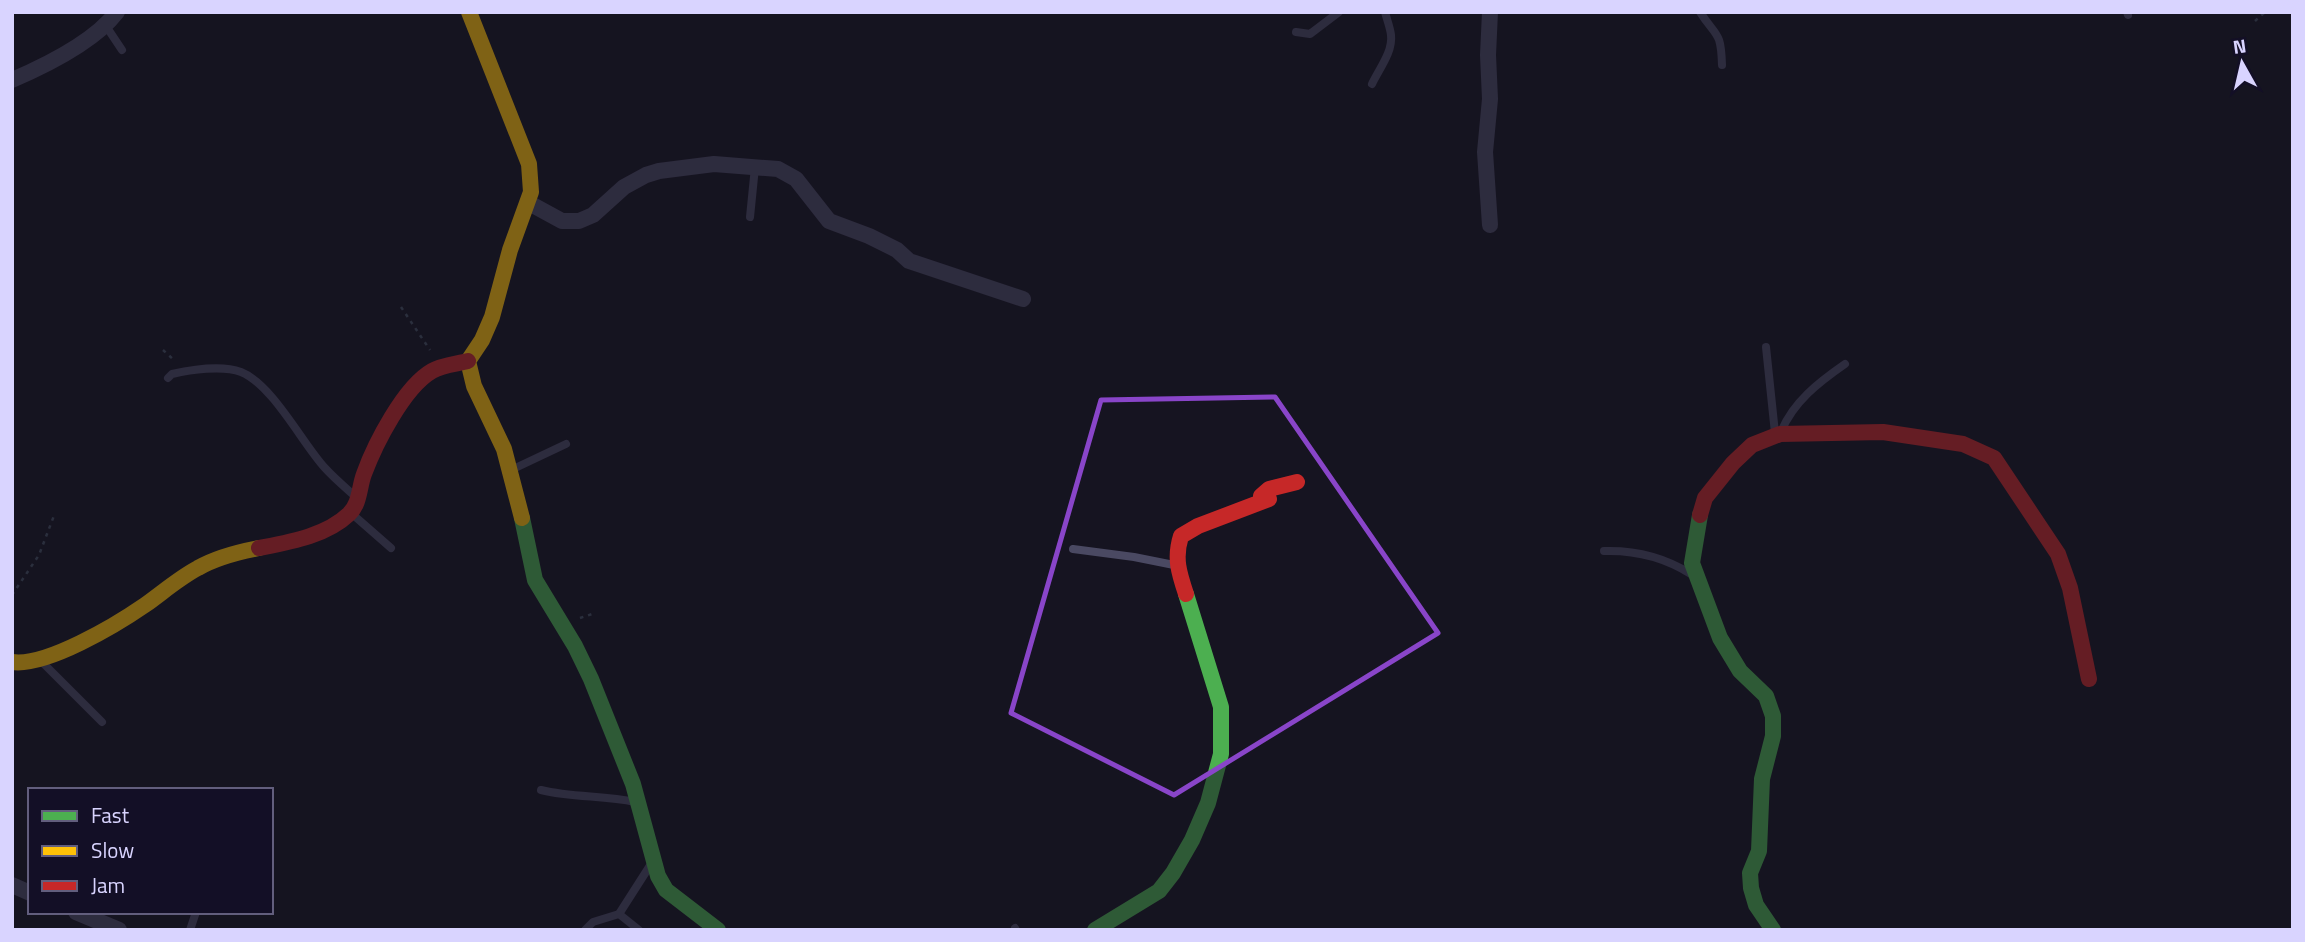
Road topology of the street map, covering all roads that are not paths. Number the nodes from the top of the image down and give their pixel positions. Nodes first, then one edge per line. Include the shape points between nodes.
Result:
1 (117, 12) edge
2 (469, 12) edge
3 (1339, 12) edge
4 (1385, 12) edge
5 (1490, 12) edge
6 (1700, 12) edge
7 (106, 26) junction
8 (1296, 32) dead end
9 (122, 50) dead end
10 (1722, 65) dead end
11 (12, 80) edge
12 (1372, 84) dead end
13 (755, 167) junction
14 (529, 203) junction
15 (750, 217) dead end
16 (1490, 225) dead end
17 (1023, 299) dead end
18 (1766, 347) dead end
19 (468, 361) junction
20 (1845, 363) dead end
21 (168, 378) dead end
22 (1778, 435) junction
23 (566, 444) dead end
24 (511, 470) junction
25 (1297, 482) dead end
26 (355, 506) junction
27 (391, 548) dead end
28 (1073, 549) dead end
29 (1604, 551) dead end
30 (1177, 566) junction
31 (1696, 577) junction
32 (39, 659) junction
33 (12, 662) edge
34 (2088, 679) dead end
35 (102, 722) dead end
36 (541, 790) dead end
37 (638, 803) junction
38 (653, 861) junction
39 (12, 885) edge
40 (28, 892) edge
41 (81, 914) edge
42 (619, 914) junction
43 (119, 930) edge
44 (585, 930) edge
45 (639, 930) edge
46 (718, 930) edge
47 (1095, 930) edge
48 (1773, 930) edge

1 - 7 street
2 - 14 street via 529,164
3 - 8 lane via 1310,34
4 - 12 lane via 1391,43
5 - 16 street via 1485,152
6 - 10 lane via 1718,33
7 - 9 lane
7 - 11 street
13 - 14 street via 714,164 659,171 624,187 593,215 579,221 562,221
13 - 15 lane
13 - 17 street via 789,174 829,221 869,236 909,261
14 - 19 street via 510,250 492,317
18 - 22 lane
19 - 24 street via 474,386
19 - 26 street via 428,373 411,391 362,478
20 - 22 lane via 1802,399
21 - 26 lane via 204,369 247,376 281,408
22 - 31 street via 1752,444 1705,498 1693,547
22 - 34 street via 1883,432 1963,444 1994,458 2058,554 2070,588
23 - 24 lane
24 - 37 street via 535,580 591,679
25 - 30 street via 1269,489 1261,496 1269,499 1181,536
26 - 27 lane
26 - 32 street via 339,522 316,532 201,566 138,610
28 - 30 lane
29 - 31 lane via 1638,552 1674,563
30 - 47 street via 1221,707 1221,754 1208,803 1173,873 1159,891
31 - 48 street via 1720,638 1740,671 1766,696 1773,716 1762,779 1759,850 1749,873 1756,905
32 - 33 street
32 - 35 lane
36 - 37 lane
37 - 38 street
38 - 42 lane
38 - 46 street via 666,890
39 - 40 street
41 - 43 street
42 - 44 lane via 593,922
42 - 45 lane

